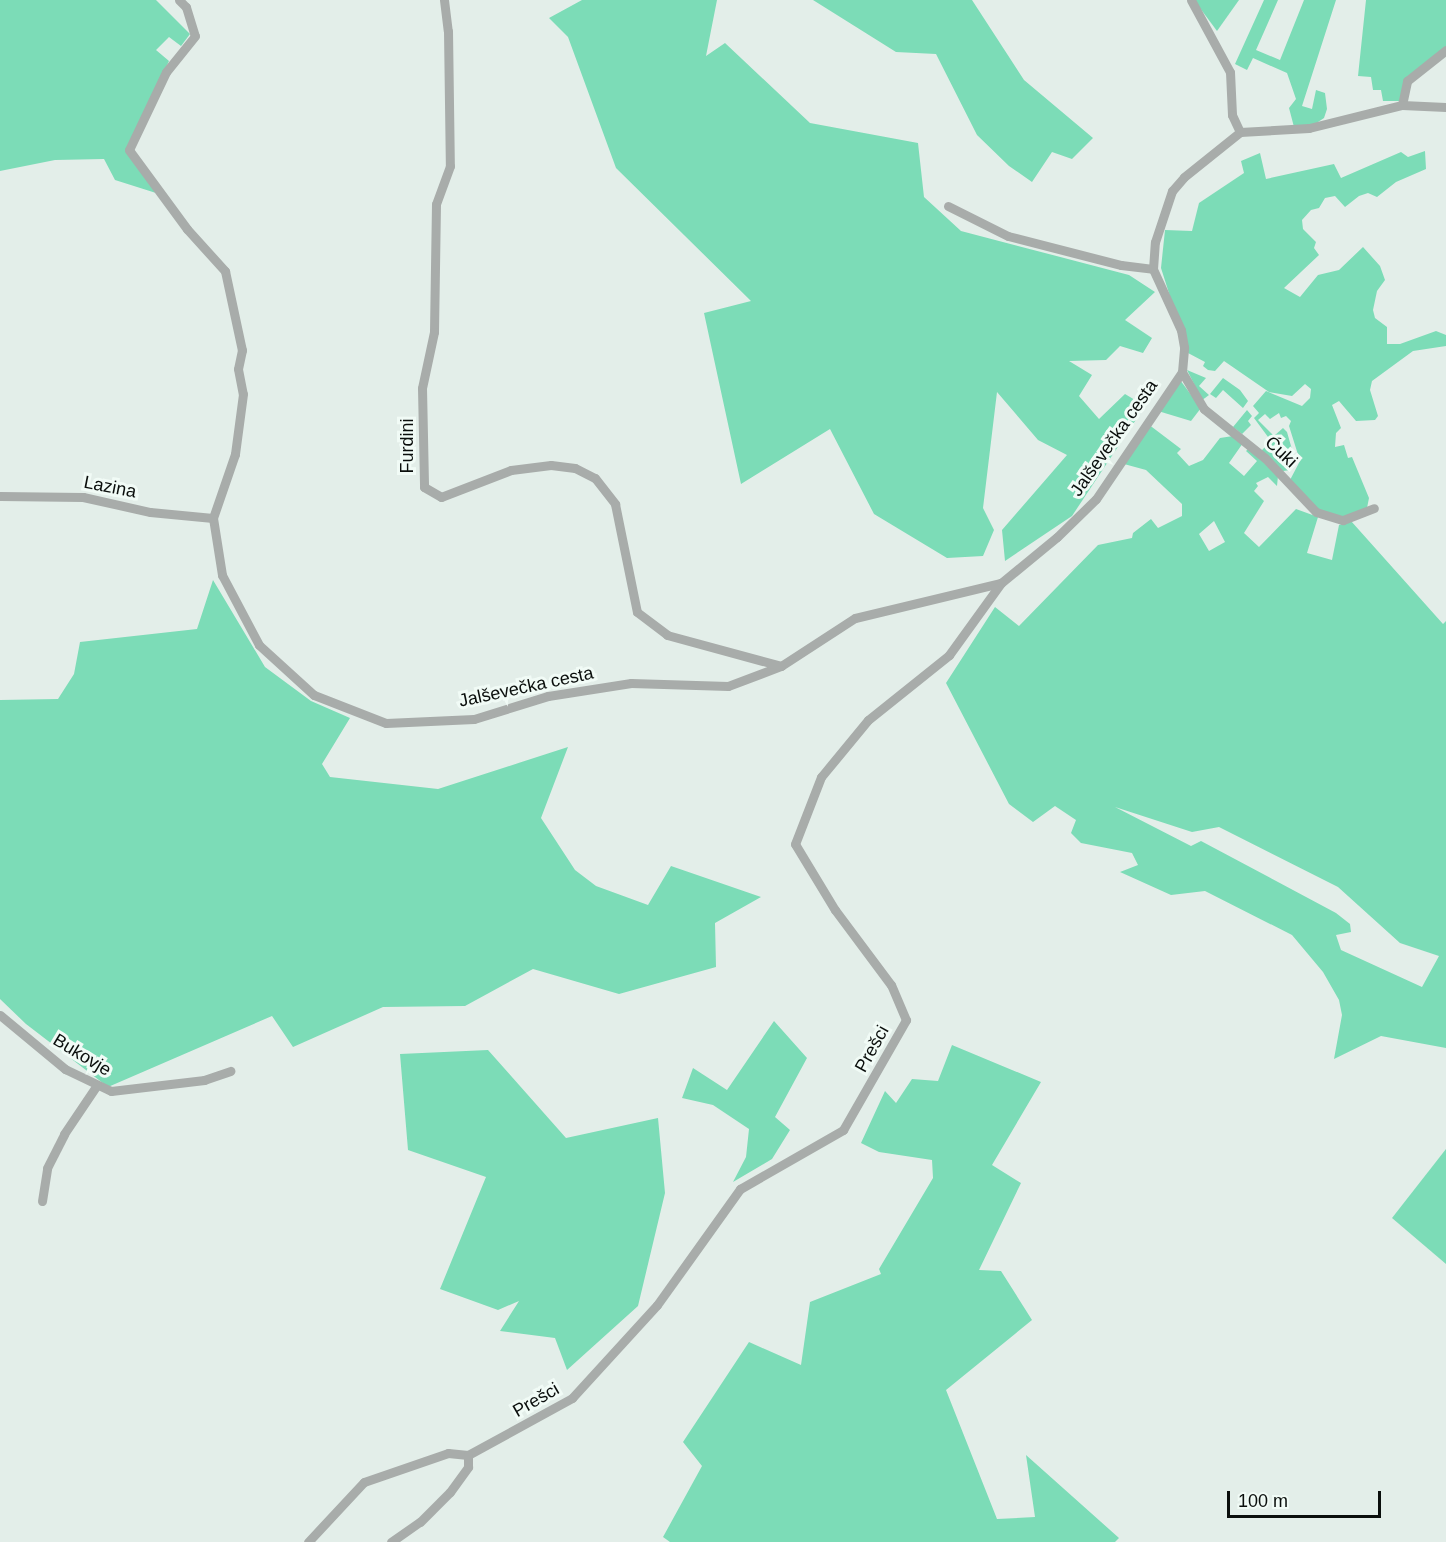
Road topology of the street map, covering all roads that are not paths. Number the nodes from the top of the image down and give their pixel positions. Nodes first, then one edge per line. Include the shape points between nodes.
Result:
1 (179, 0) edge
2 (444, 0) edge
3 (1191, 0) edge
4 (1446, 50) edge
5 (1401, 105) junction
6 (1446, 107) edge
7 (1240, 132) junction
8 (948, 206) dead end
9 (1153, 269) junction
10 (1182, 372) junction
11 (0, 496) edge
12 (1374, 508) dead end
13 (213, 518) junction
14 (1000, 583) junction
15 (781, 666) junction
16 (0, 1015) edge
17 (230, 1071) dead end
18 (98, 1085) junction
19 (42, 1201) dead end
20 (468, 1455) junction
21 (308, 1542) edge
22 (391, 1542) edge

1 - 13 street, Jalševečka cesta via 186,7 195,36 166,72 129,150 187,229 225,271 242,350 238,369 243,394 235,454
2 - 15 street, Furdini via 450,166 436,204 434,332 422,388 424,488 441,497 511,470 551,465 575,468 596,478 615,504 637,612 667,635
3 - 7 street via 1230,72 1232,115
4 - 5 street via 1407,81
5 - 6 street
5 - 7 street via 1308,128
7 - 9 street via 1172,191 1155,242
8 - 9 street via 1008,236
9 - 10 street, Jalševečka cesta via 1181,330
10 - 12 street, Ćuki via 1211,416 1265,458 1316,512 1343,520
10 - 14 street, Jalševečka cesta via 1096,499
11 - 13 street, Lazina via 83,496 150,512
13 - 15 street, Jalševečka cesta via 222,575 259,645 314,694 386,723 474,719 548,696 631,683 728,686
14 - 15 street, Jalševečka cesta via 855,618
14 - 20 street, Prešci via 949,655 868,720 820,777 795,844 835,910 891,985 906,1020 862,1100 843,1130 740,1189 657,1305 572,1398
16 - 18 street, Bukovje via 66,1069
17 - 18 street, Bukovje via 204,1080 111,1091
18 - 19 street via 64,1134 47,1168
20 - 21 street, Prešci via 448,1453 364,1482
20 - 22 street via 468,1467 450,1492 420,1522

